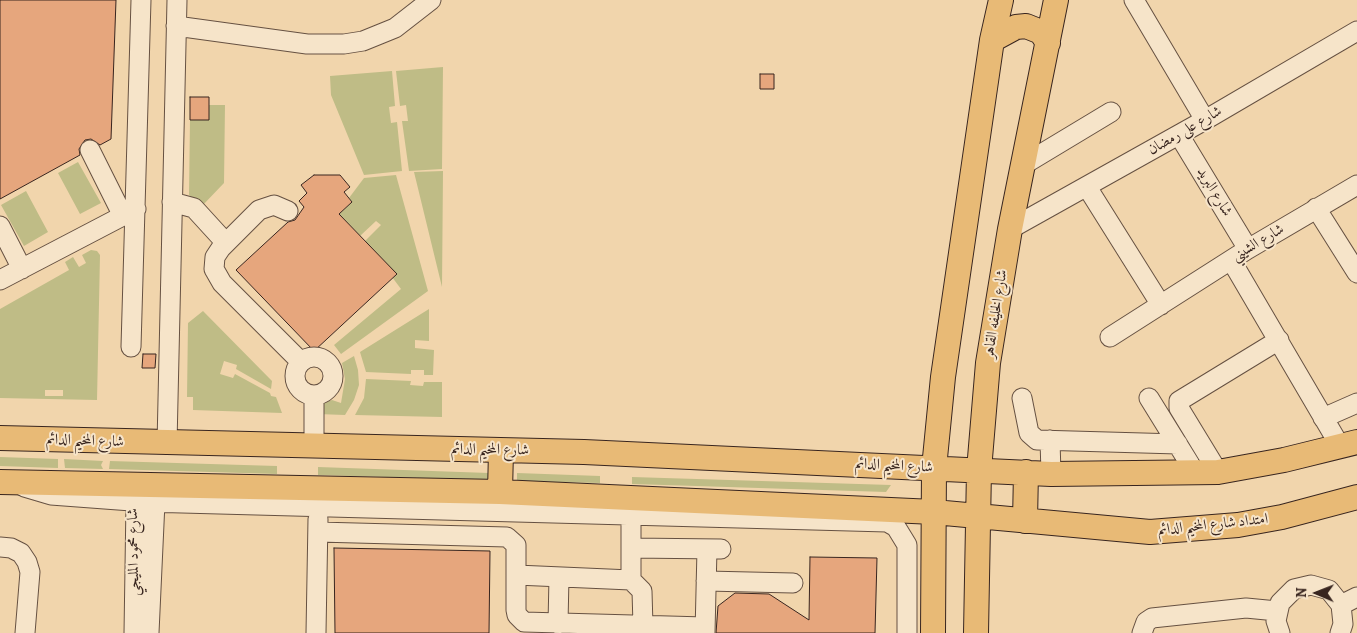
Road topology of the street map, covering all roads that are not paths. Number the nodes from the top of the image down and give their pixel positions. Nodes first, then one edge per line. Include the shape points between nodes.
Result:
1 (141, 0) edge
2 (177, 0) edge
3 (431, 0) edge
4 (1001, 0) edge
5 (1056, 0) edge
6 (1134, 0) edge
7 (176, 26) junction
8 (1357, 31) edge
9 (992, 40) junction
10 (1048, 43) junction
11 (1112, 112) dead end
12 (1205, 120) junction
13 (1179, 135) junction
14 (90, 150) dead end
15 (1023, 165) junction
16 (1357, 185) edge
17 (1087, 187) junction
18 (172, 202) junction
19 (1316, 208) junction
20 (288, 211) dead end
21 (129, 212) junction
22 (0, 226) edge
23 (1010, 229) junction
24 (226, 243) junction
25 (1248, 249) junction
26 (1231, 260) junction
27 (22, 269) junction
28 (1357, 273) edge
29 (0, 280) edge
30 (1161, 305) junction
31 (1110, 337) dead end
32 (1279, 340) junction
33 (131, 347) dead end
34 (301, 362) junction
35 (314, 396) junction
36 (1022, 398) dead end
37 (1149, 398) dead end
38 (1357, 403) edge
39 (1323, 418) junction
40 (0, 438) edge
41 (1050, 440) junction
42 (167, 444) junction
43 (1178, 444) junction
44 (1348, 444) edge
45 (314, 447) junction
46 (502, 451) junction
47 (934, 468) junction
48 (979, 470) junction
49 (1026, 472) junction
50 (1208, 473) junction
51 (1051, 474) junction
52 (7, 482) edge
53 (1357, 497) edge
54 (136, 502) junction
55 (155, 502) junction
56 (499, 502) junction
57 (319, 508) junction
58 (934, 512) junction
59 (631, 516) junction
60 (977, 516) junction
61 (1025, 521) junction
62 (318, 532) junction
63 (498, 536) junction
64 (0, 547) edge
65 (631, 548) junction
66 (516, 575) junction
67 (559, 577) junction
68 (631, 580) junction
69 (706, 581) junction
70 (793, 583) dead end
71 (1349, 600) edge
72 (1277, 611) junction
73 (558, 624) junction
74 (642, 626) junction
75 (705, 630) edge
76 (25, 633) edge
77 (134, 633) edge
78 (149, 633) edge
79 (316, 633) edge
80 (907, 633) edge
81 (933, 633) edge
82 (976, 633) edge
83 (1142, 633) edge
84 (1280, 633) edge
85 (1340, 633) edge

1 - 21 street
2 - 7 street
3 - 7 street via 395,28 362,41 344,44 307,44
4 - 9 main road
5 - 10 main road, شارع الخليفه القاهر
6 - 12 street
7 - 18 street
8 - 12 street, شارع على رمضان
9 - 10 main road via 1016,27 1026,26 1041,32
9 - 47 main road via 943,377
10 - 15 main road, شارع الخليفه القاهر
11 - 15 street
12 - 13 street, شارع على رمضان
13 - 17 street, شارع على رمضان
13 - 25 street, شارع البريد
14 - 21 street
15 - 23 main road, شارع الخليفه القاهر
16 - 19 street, شارع الشيني
17 - 23 street, شارع على رمضان
17 - 30 street
18 - 24 street via 194,208
18 - 42 street
19 - 25 street, شارع الشيني
19 - 28 street
20 - 24 street via 281,206 266,206
21 - 27 street
21 - 33 street
22 - 27 street
23 - 48 main road, شارع الخليفه القاهر via 988,362
24 - 34 street via 215,258 214,269 219,279
25 - 26 street, شارع الشيني
26 - 30 street, شارع الشيني
26 - 32 street
27 - 29 street
30 - 31 street, شارع الشيني
32 - 39 street
32 - 50 street via 1179,401 1179,408
34 - 35 street via 295,372 296,384 303,392
34 - 35 street via 318,357 333,370 332,385 328,391
35 - 45 street
36 - 41 street via 1029,433 1037,440
37 - 43 street
38 - 39 street
39 - 44 street
40 - 42 main road, شارع المخيم الدائم
41 - 43 street
41 - 51 street
42 - 45 main road, شارع المخيم الدائم
43 - 50 street
44 - 50 main road via 1284,460
45 - 46 main road, شارع المخيم الدائم
46 - 47 main road, شارع المخيم الدائم
46 - 56 main road
47 - 48 main road, شارع المخيم الدائم
47 - 58 main road
48 - 49 main road
48 - 60 main road, شارع الخليفه القاهر
49 - 51 main road
49 - 61 main road
50 - 51 main road
52 - 54 street, شارع محمود المليجي via 51,495
52 - 56 main road
53 - 61 main road, امتداد شارع المخيم الدائم via 1282,517 1194,530 1150,532
54 - 55 street
54 - 77 street, شارع محمود المليجي
55 - 57 street
55 - 78 street
56 - 57 street
56 - 58 main road
56 - 59 street
56 - 63 street
57 - 62 street
58 - 60 main road
58 - 81 main road
59 - 65 street
59 - 80 street via 887,522 896,527 907,545
60 - 61 main road, امتداد شارع المخيم الدائم
60 - 82 main road, شارع الخليفه القاهر
62 - 63 street
62 - 79 street
63 - 66 street via 511,538 516,545
64 - 76 street via 16,550 27,562 30,572
65 - 68 street
65 - 69 street via 714,549
66 - 67 street
66 - 73 street via 516,610 520,620
67 - 68 street
67 - 73 street
68 - 74 street via 642,591
69 - 70 street
69 - 75 street
71 - 72 street via 1329,590 1302,586 1286,595
71 - 85 street
72 - 83 street via 1246,608 1152,618 1146,622
72 - 84 street
73 - 74 street
74 - 75 street

